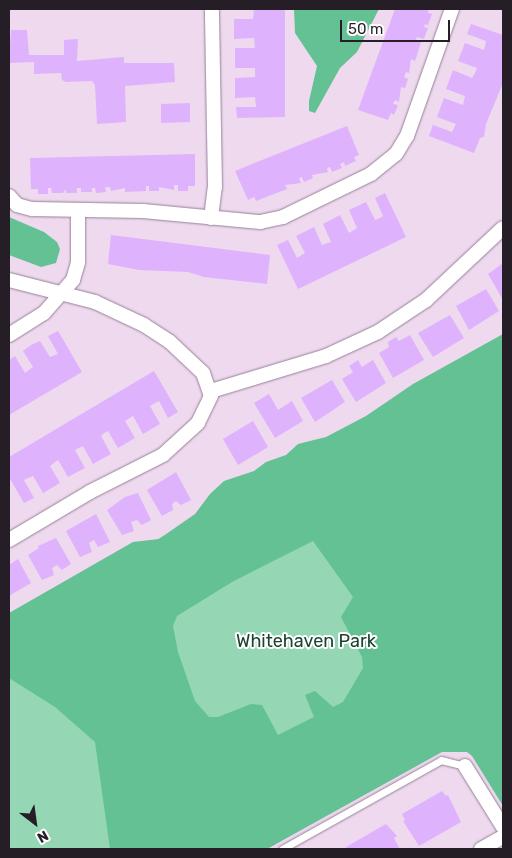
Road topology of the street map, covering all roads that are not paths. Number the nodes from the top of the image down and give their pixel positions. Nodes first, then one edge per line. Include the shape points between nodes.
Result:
1 (212, 9) edge
2 (452, 9) edge
3 (9, 196) edge
4 (78, 210) junction
5 (211, 218) junction
6 (503, 228) edge
7 (9, 280) edge
8 (63, 294) junction
9 (9, 335) edge
10 (211, 391) junction
11 (9, 540) edge
12 (465, 766) joint
13 (503, 827) edge
14 (503, 836) edge
15 (282, 849) edge
16 (481, 849) edge

1 - 5 street via 215,187
2 - 5 street via 407,136 384,165 276,220
3 - 4 street via 26,209
4 - 5 street via 143,211
4 - 8 street via 77,269
6 - 10 street via 426,300 378,332 326,356
7 - 8 street
8 - 9 street via 44,313
8 - 10 street via 110,307 157,333 203,373
10 - 11 street via 210,403 198,422 163,455
12 - 13 street
12 - 15 lane via 441,760
14 - 16 street

